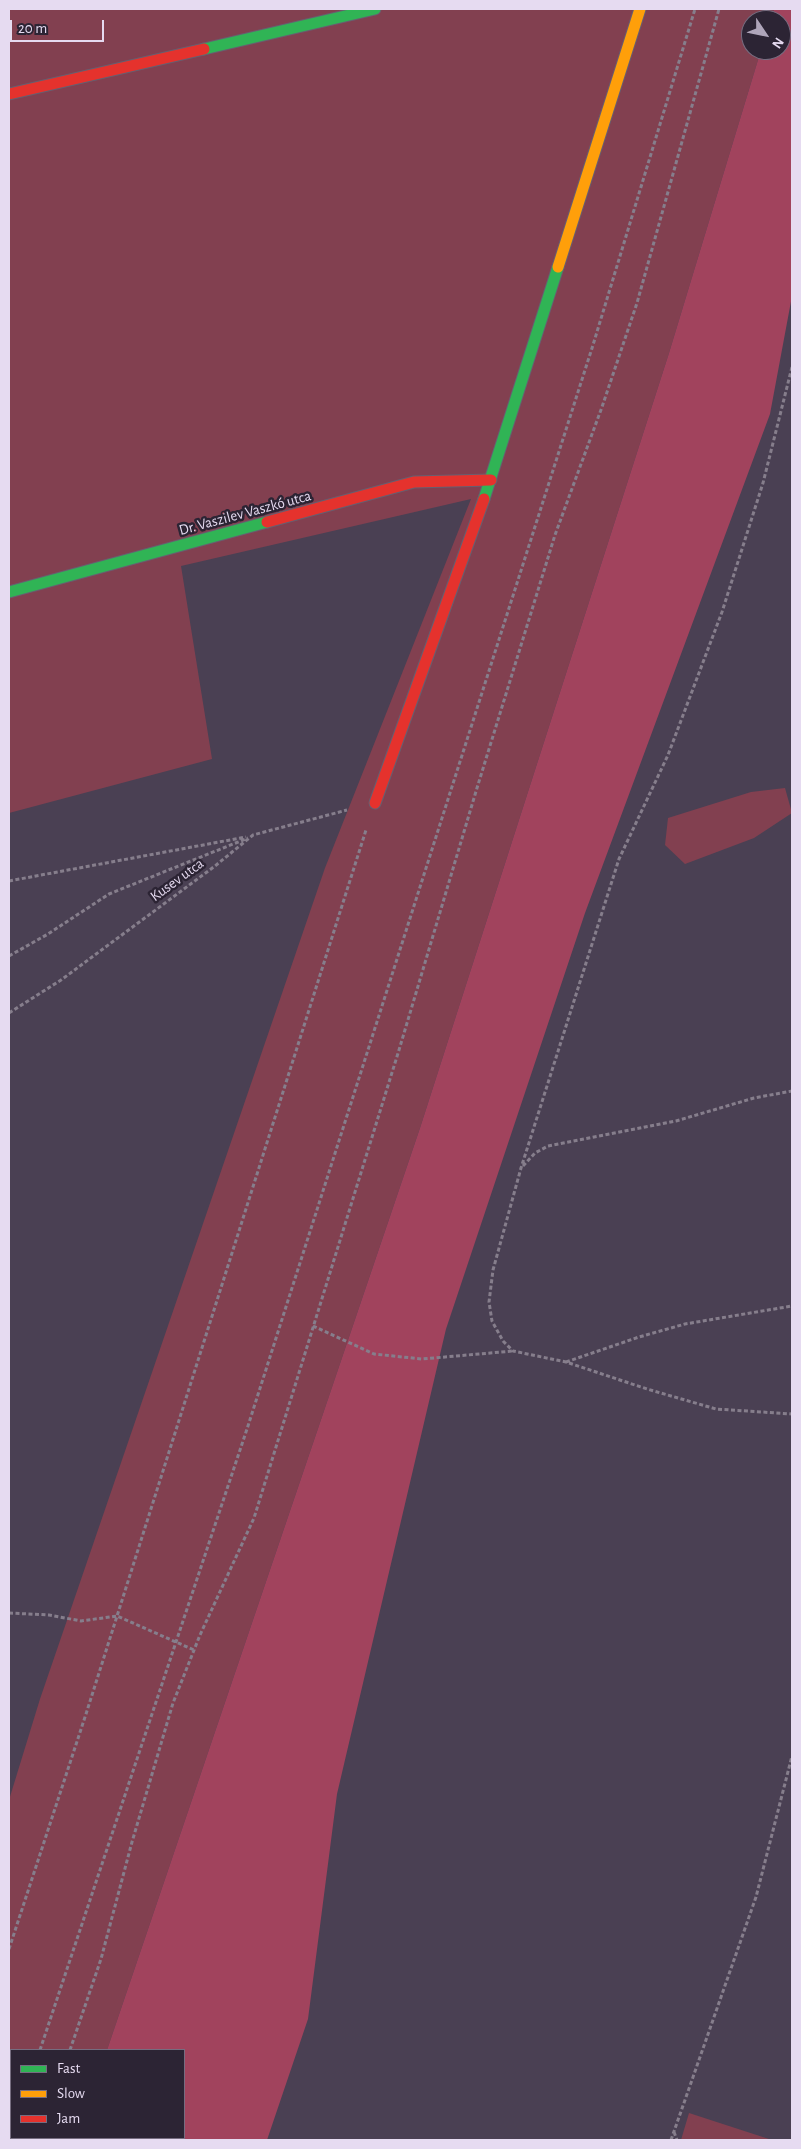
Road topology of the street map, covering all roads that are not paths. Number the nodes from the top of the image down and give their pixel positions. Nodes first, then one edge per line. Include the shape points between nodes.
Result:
1 (375, 9) edge
2 (640, 9) edge
3 (9, 94) edge
4 (491, 480) junction
5 (9, 592) edge
6 (375, 803) road end

1 - 3 street
2 - 4 street
4 - 5 street, Dr. Vaszilev Vaszkó utca via 414,482
4 - 6 street

